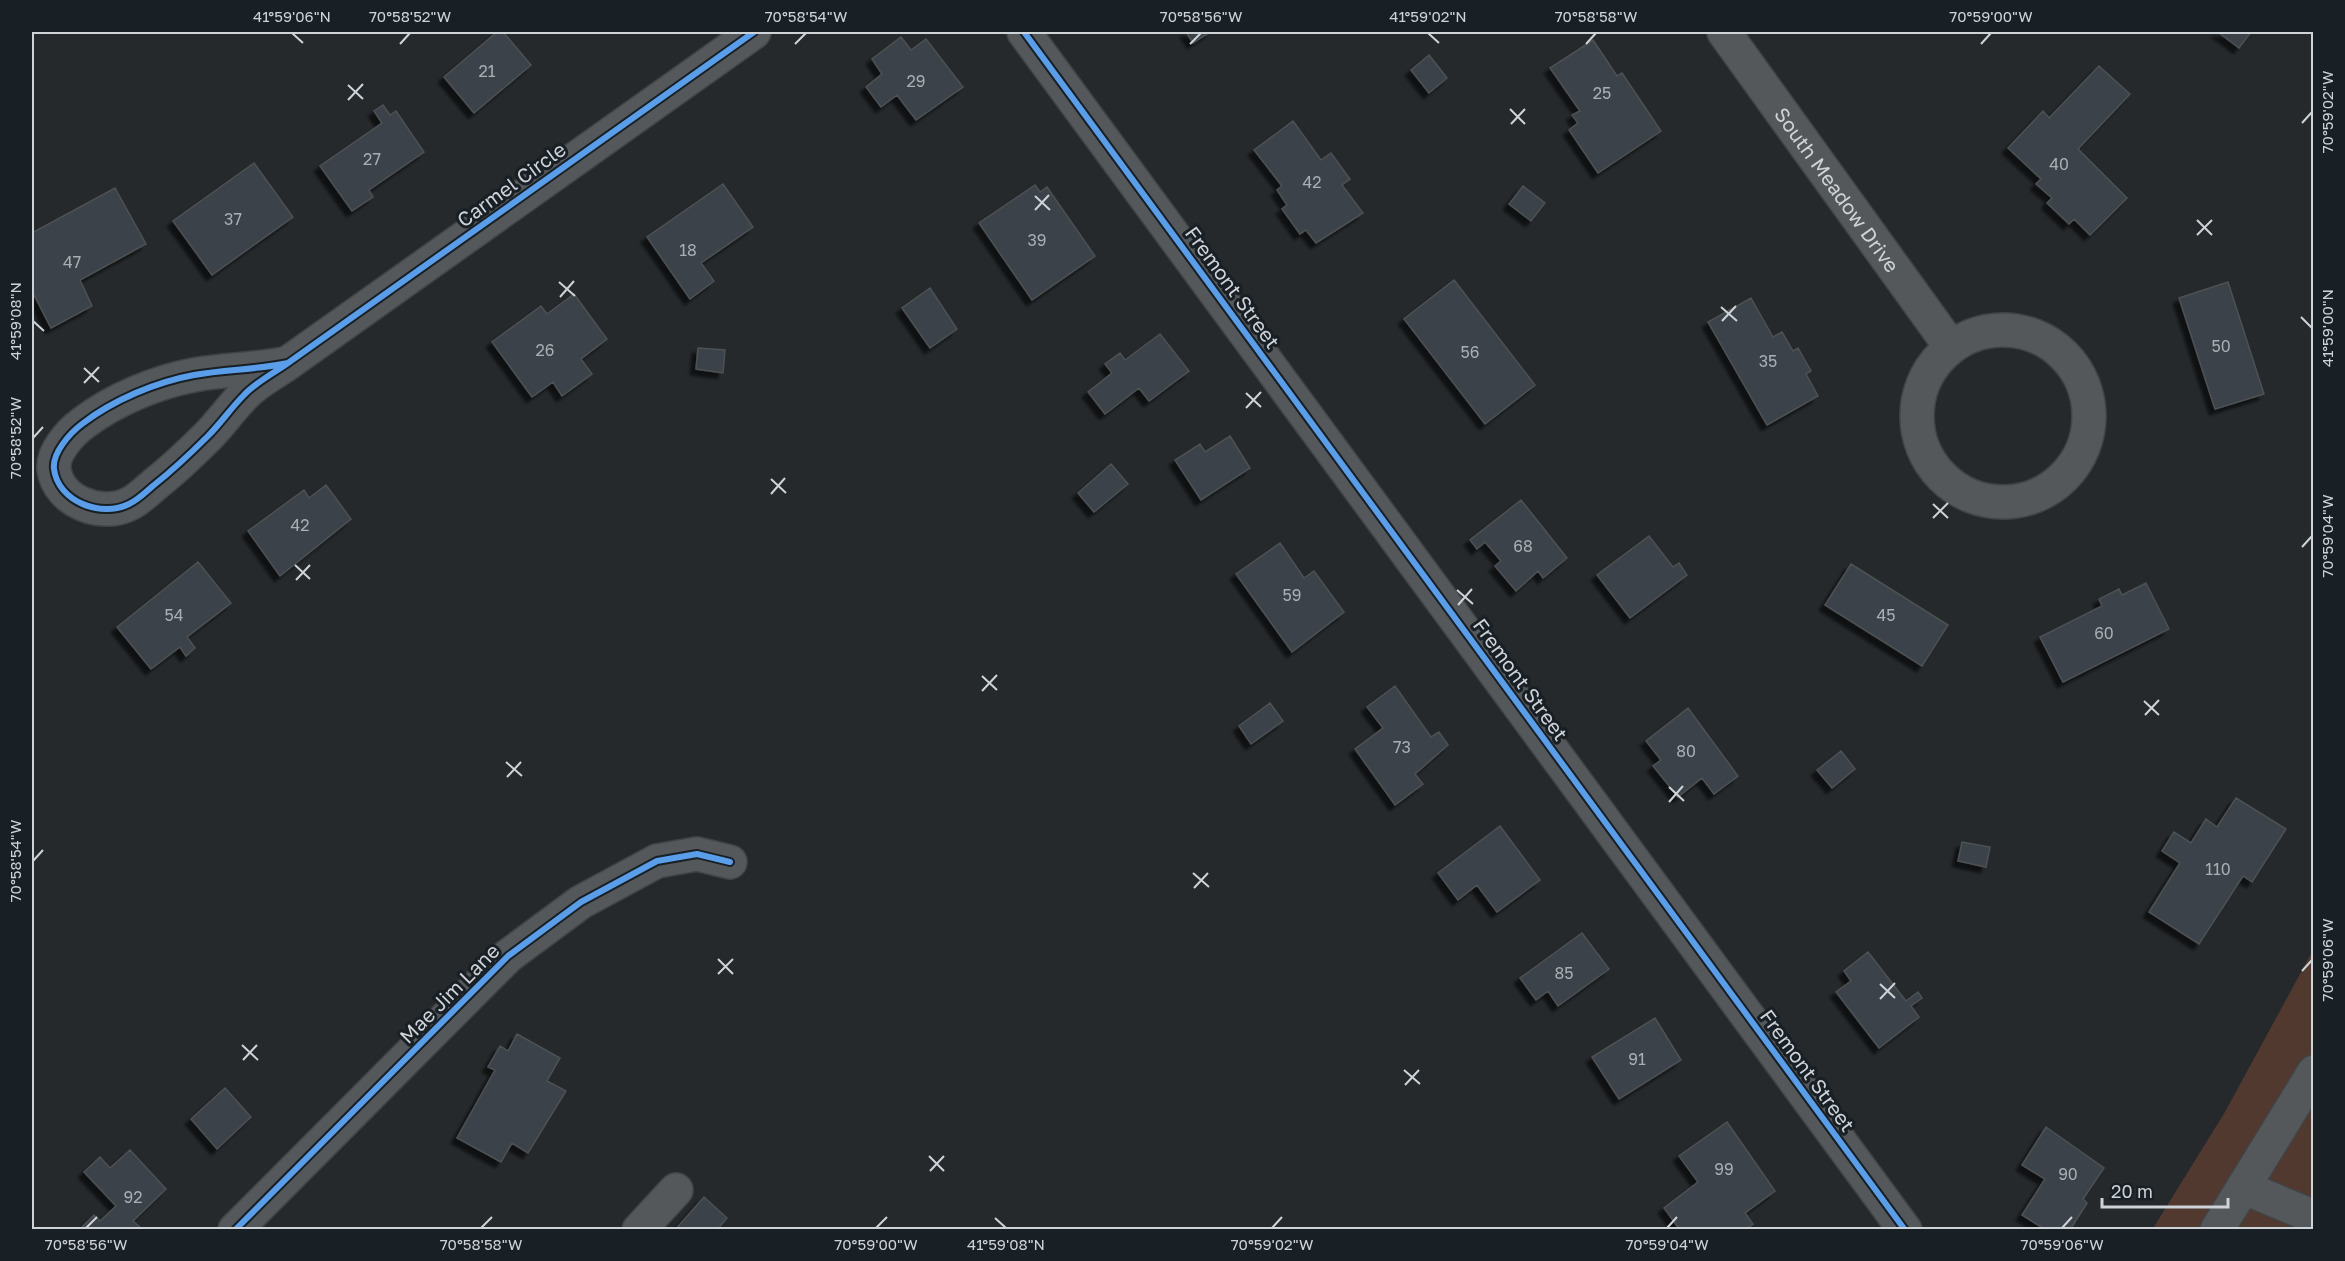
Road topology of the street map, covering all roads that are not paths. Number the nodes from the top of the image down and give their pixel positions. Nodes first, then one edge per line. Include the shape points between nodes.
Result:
1 (754, 32) edge
2 (1024, 32) edge
3 (1724, 32) edge
4 (1951, 347) junction
5 (288, 363) junction
6 (730, 862) dead end
7 (2313, 1072) edge
8 (2243, 1187) junction
9 (676, 1190) dead end
10 (2313, 1217) edge
11 (235, 1230) edge
12 (639, 1230) edge
13 (1905, 1230) edge
14 (2217, 1230) edge

1 - 5 street, Carmel Circle
2 - 13 street, Fremont Street
3 - 4 street, South Meadow Drive
4 - 4 street via 1983,332 2019,331 2065,355 2076,369 2089,402 2088,438 2072,470 2045,493 2010,503 1973,498 1930,464 1918,429 1920,392 1927,375
5 - 5 street, Carmel Circle via 192,375 118,402 69,436 56,456 56,477 69,495 94,508 108,510 129,504 169,473 246,393
6 - 11 street, Mae Jim Lane via 696,854 657,861 580,902 508,956
7 - 8 street
8 - 10 street
8 - 14 street
9 - 12 street

